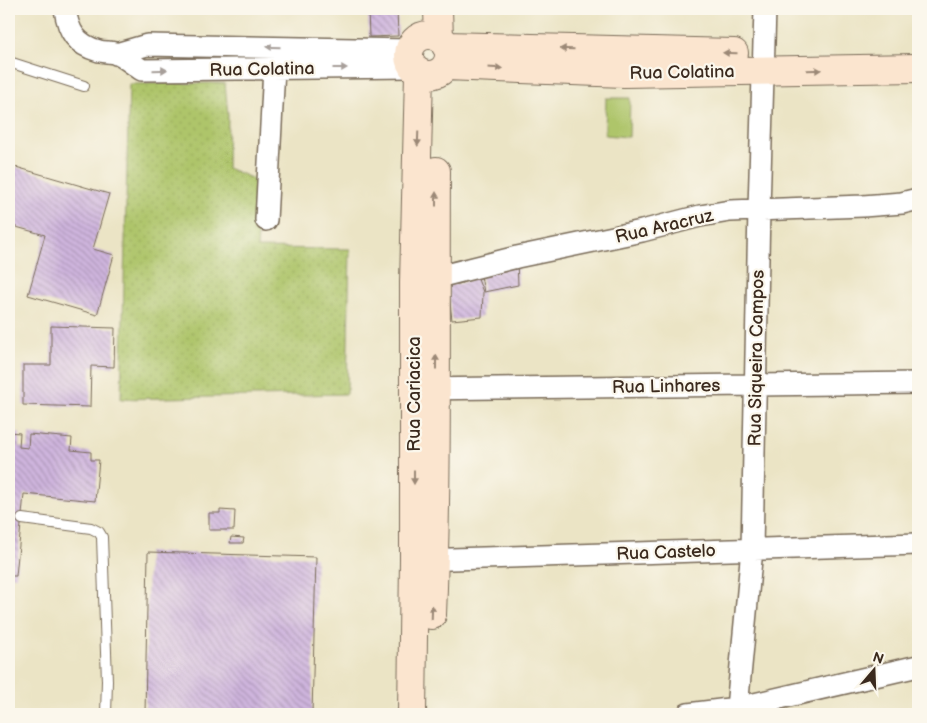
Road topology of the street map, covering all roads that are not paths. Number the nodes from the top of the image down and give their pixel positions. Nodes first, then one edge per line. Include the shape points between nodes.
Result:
1 (65, 9) edge
2 (420, 9) edge
3 (438, 9) edge
4 (765, 9) edge
5 (918, 49) edge
6 (116, 54) junction
7 (429, 56) junction
8 (9, 62) edge
9 (764, 63) junction
10 (274, 68) junction
11 (918, 68) edge
12 (84, 86) dead end
13 (918, 199) edge
14 (758, 209) junction
15 (266, 220) dead end
16 (425, 281) junction
17 (918, 383) edge
18 (756, 385) junction
19 (424, 389) junction
20 (22, 519) dead end
21 (918, 544) edge
22 (752, 549) junction
23 (424, 560) junction
24 (918, 666) edge
25 (737, 708) junction
26 (106, 714) edge
27 (412, 714) edge
28 (428, 714) edge
29 (688, 714) edge

1 - 6 street, Rua Colatina via 73,36 92,48
2 - 7 street, Rua Cariacica
3 - 7 street, Rua Cariacica
4 - 9 street, Rua Siqueira Campos
5 - 9 street, Rua Colatina
7 -> 6 street, Rua Colatina via 147,45
6 -> 10 street, Rua Colatina via 142,70
7 - 9 street, Rua Colatina
10 -> 7 street, Rua Colatina
7 - 16 street, Rua Cariacica
8 - 12 lane
9 -> 11 street, Rua Colatina
9 - 14 street, Rua Siqueira Campos
10 - 15 street
13 - 14 street, Rua Aracruz via 863,206
14 - 16 street, Rua Aracruz via 700,216
14 - 18 street, Rua Siqueira Campos
16 - 19 street, Rua Cariacica
17 - 18 street, Rua Linhares
18 - 19 street, Rua Linhares
18 - 22 street, Rua Siqueira Campos
19 - 23 street, Rua Cariacica
20 - 26 lane via 91,528 102,537
21 - 22 street, Rua Castelo
22 - 23 street, Rua Castelo
22 - 25 street, Rua Siqueira Campos
23 - 27 street, Rua Cariacica
28 -> 23 street, Rua Cariacica
24 - 25 street
25 - 29 street

